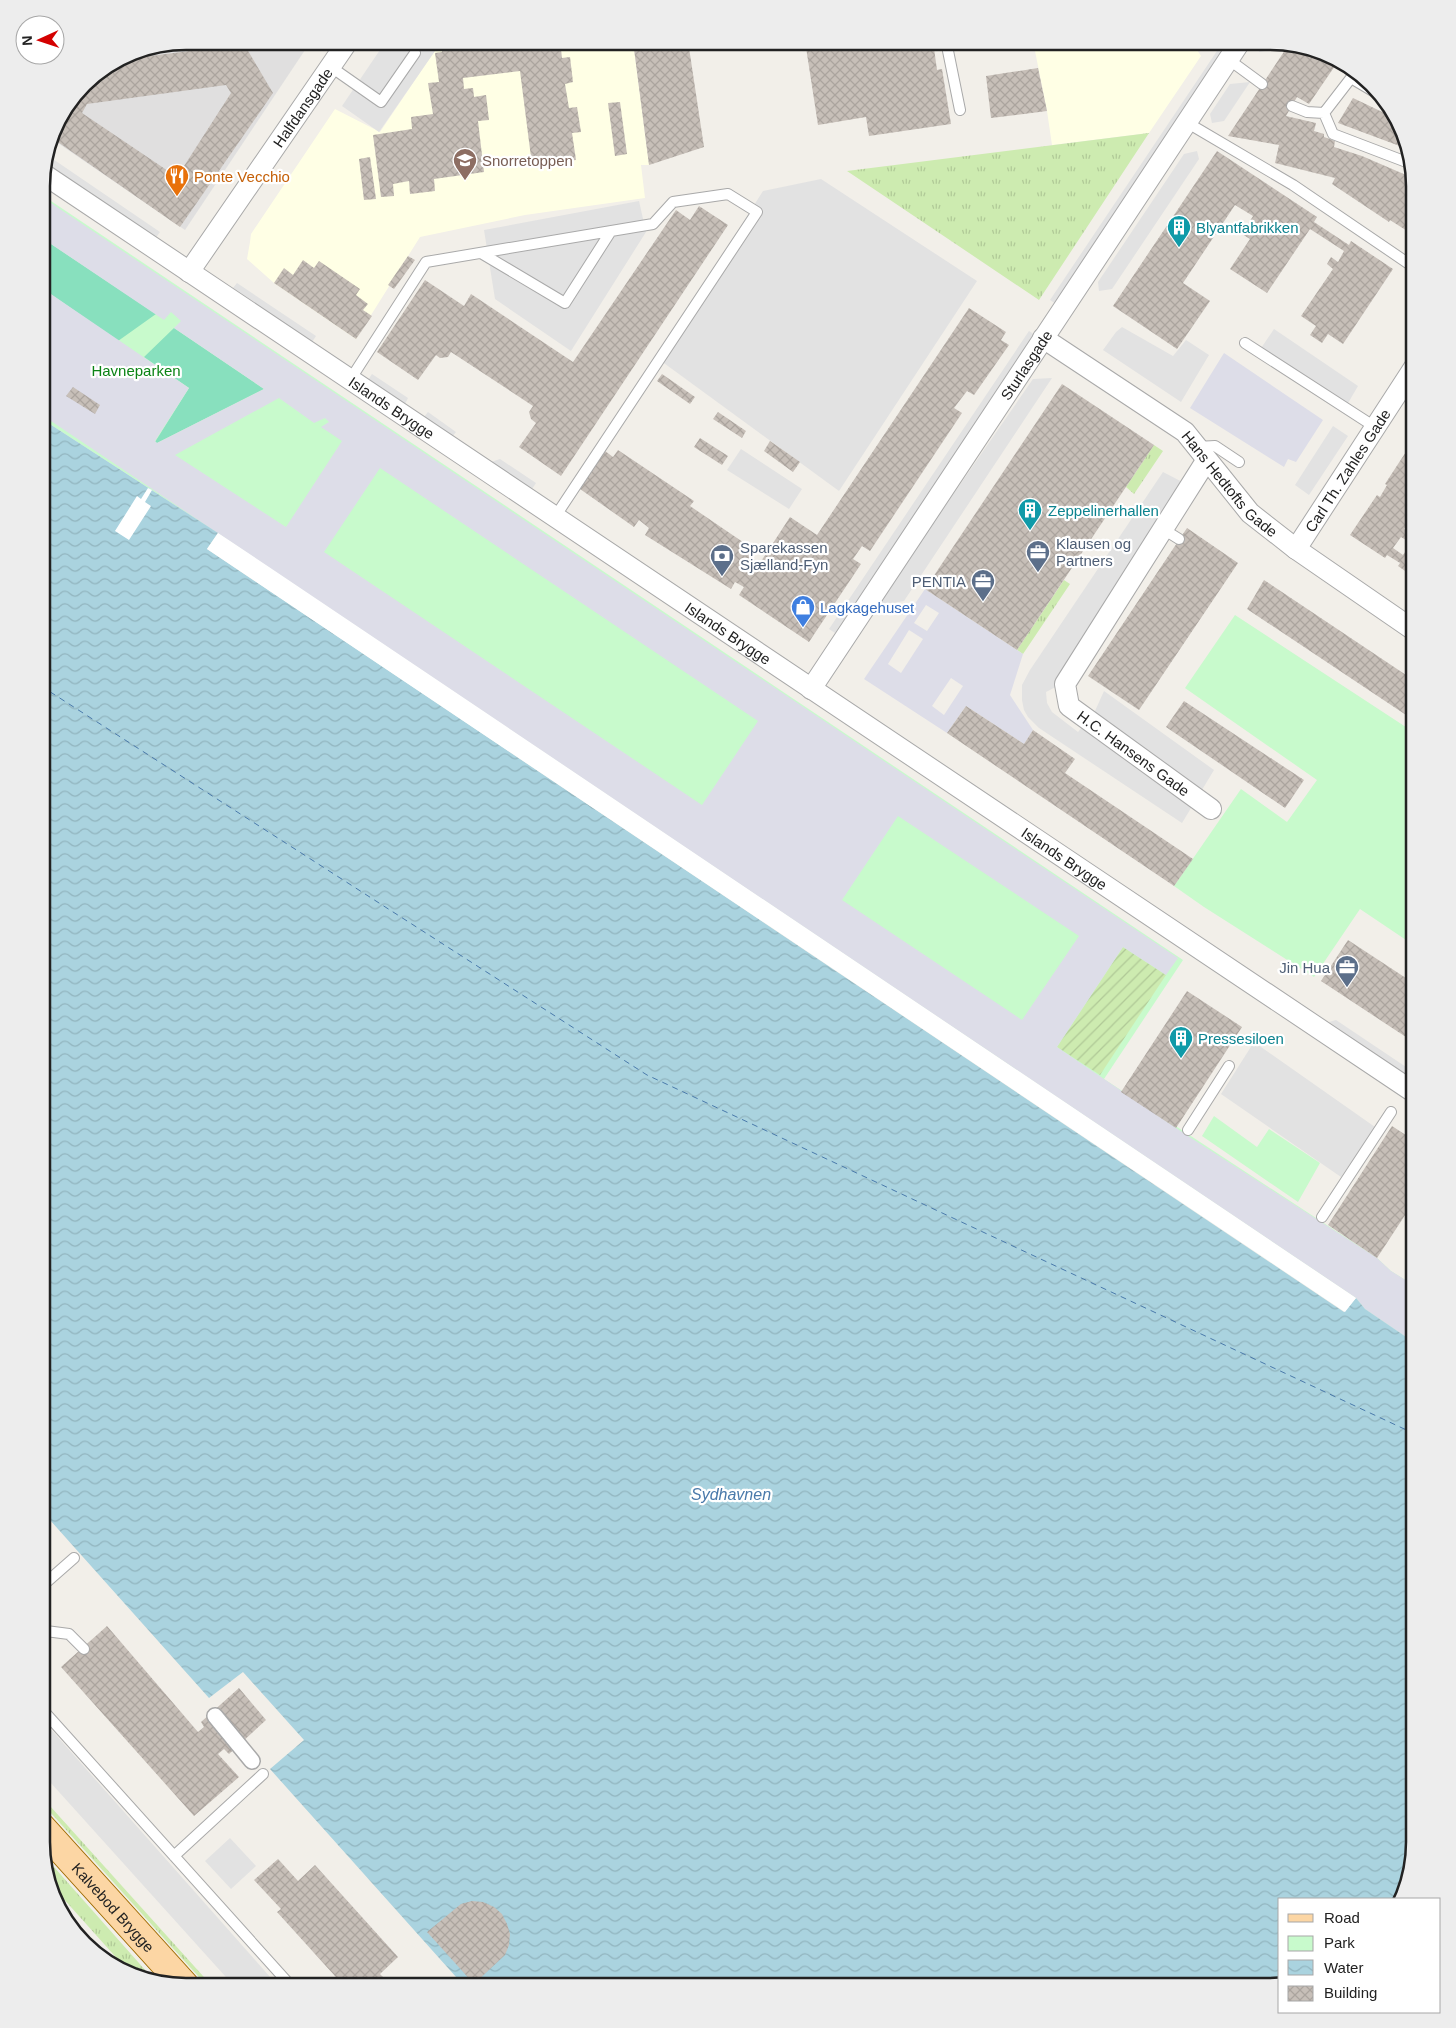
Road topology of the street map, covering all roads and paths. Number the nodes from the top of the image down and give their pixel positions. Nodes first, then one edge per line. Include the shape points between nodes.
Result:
1 (342, 50) edge
2 (948, 50) edge
3 (1234, 50) edge
4 (415, 53) dead end
5 (1228, 59) junction
6 (331, 67) junction
7 (1357, 81) edge
8 (1262, 84) dead end
9 (1292, 106) dead end
10 (960, 110) dead end
11 (1324, 114) junction
12 (1186, 122) junction
13 (1403, 161) edge
14 (50, 178) edge
15 (610, 231) junction
16 (481, 253) junction
17 (1406, 262) edge
18 (190, 272) junction
19 (1043, 338) junction
20 (1245, 343) dead end
21 (350, 380) junction
22 (1406, 380) edge
23 (1375, 427) junction
24 (1201, 454) junction
25 (1238, 462) dead end
26 (555, 517) junction
27 (1296, 549) junction
28 (1406, 625) edge
29 (811, 689) junction
30 (1211, 809) dead end
31 (1229, 1066) dead end
32 (1406, 1087) edge
33 (1391, 1112) dead end
34 (1188, 1130) dead end
35 (1322, 1217) dead end
36 (74, 1558) dead end
37 (50, 1578) edge
38 (50, 1632) edge
39 (84, 1649) dead end
40 (215, 1716) dead end
41 (50, 1718) edge
42 (252, 1761) dead end
43 (263, 1774) dead end
44 (50, 1837) edge
45 (174, 1856) junction
46 (178, 1978) edge
47 (284, 1978) edge

1 - 6 street, Halfdansgade
2 - 10 lane
3 - 5 street, Sturlasgade
4 - 6 lane via 381,102
5 - 8 lane
5 - 12 street, Sturlasgade
6 - 18 street, Halfdansgade
7 - 11 lane via 1351,78
9 - 11 lane
11 - 13 lane via 1333,134
12 - 17 lane via 1293,185
12 - 19 street, Sturlasgade
14 - 18 street, Islands Brygge
15 - 16 lane
15 - 16 lane via 565,303
15 - 26 lane via 653,224 673,202 728,194 757,212
16 - 21 lane via 426,262
18 - 21 street, Islands Brygge
19 - 24 street, Hans Hedtofts Gade via 1185,432
19 - 29 street, Sturlasgade
20 - 23 lane
21 - 26 street, Islands Brygge
22 - 23 street, Carl Th. Zahles Gade
23 - 27 street, Carl Th. Zahles Gade
24 - 25 lane via 1215,446
24 - 27 street, Hans Hedtofts Gade via 1250,513
24 - 30 street, H.C. Hansens Gade via 1171,534 1065,684 1069,706
26 - 29 street, Islands Brygge
27 - 28 street, Hans Hedtofts Gade
29 - 32 street, Islands Brygge
31 - 34 lane
33 - 35 lane
36 - 37 lane
38 - 39 lane via 68,1634
40 - 42 street
41 - 45 lane
43 - 45 lane
44 - 46 main road, Kalvebod Brygge
45 - 47 lane

